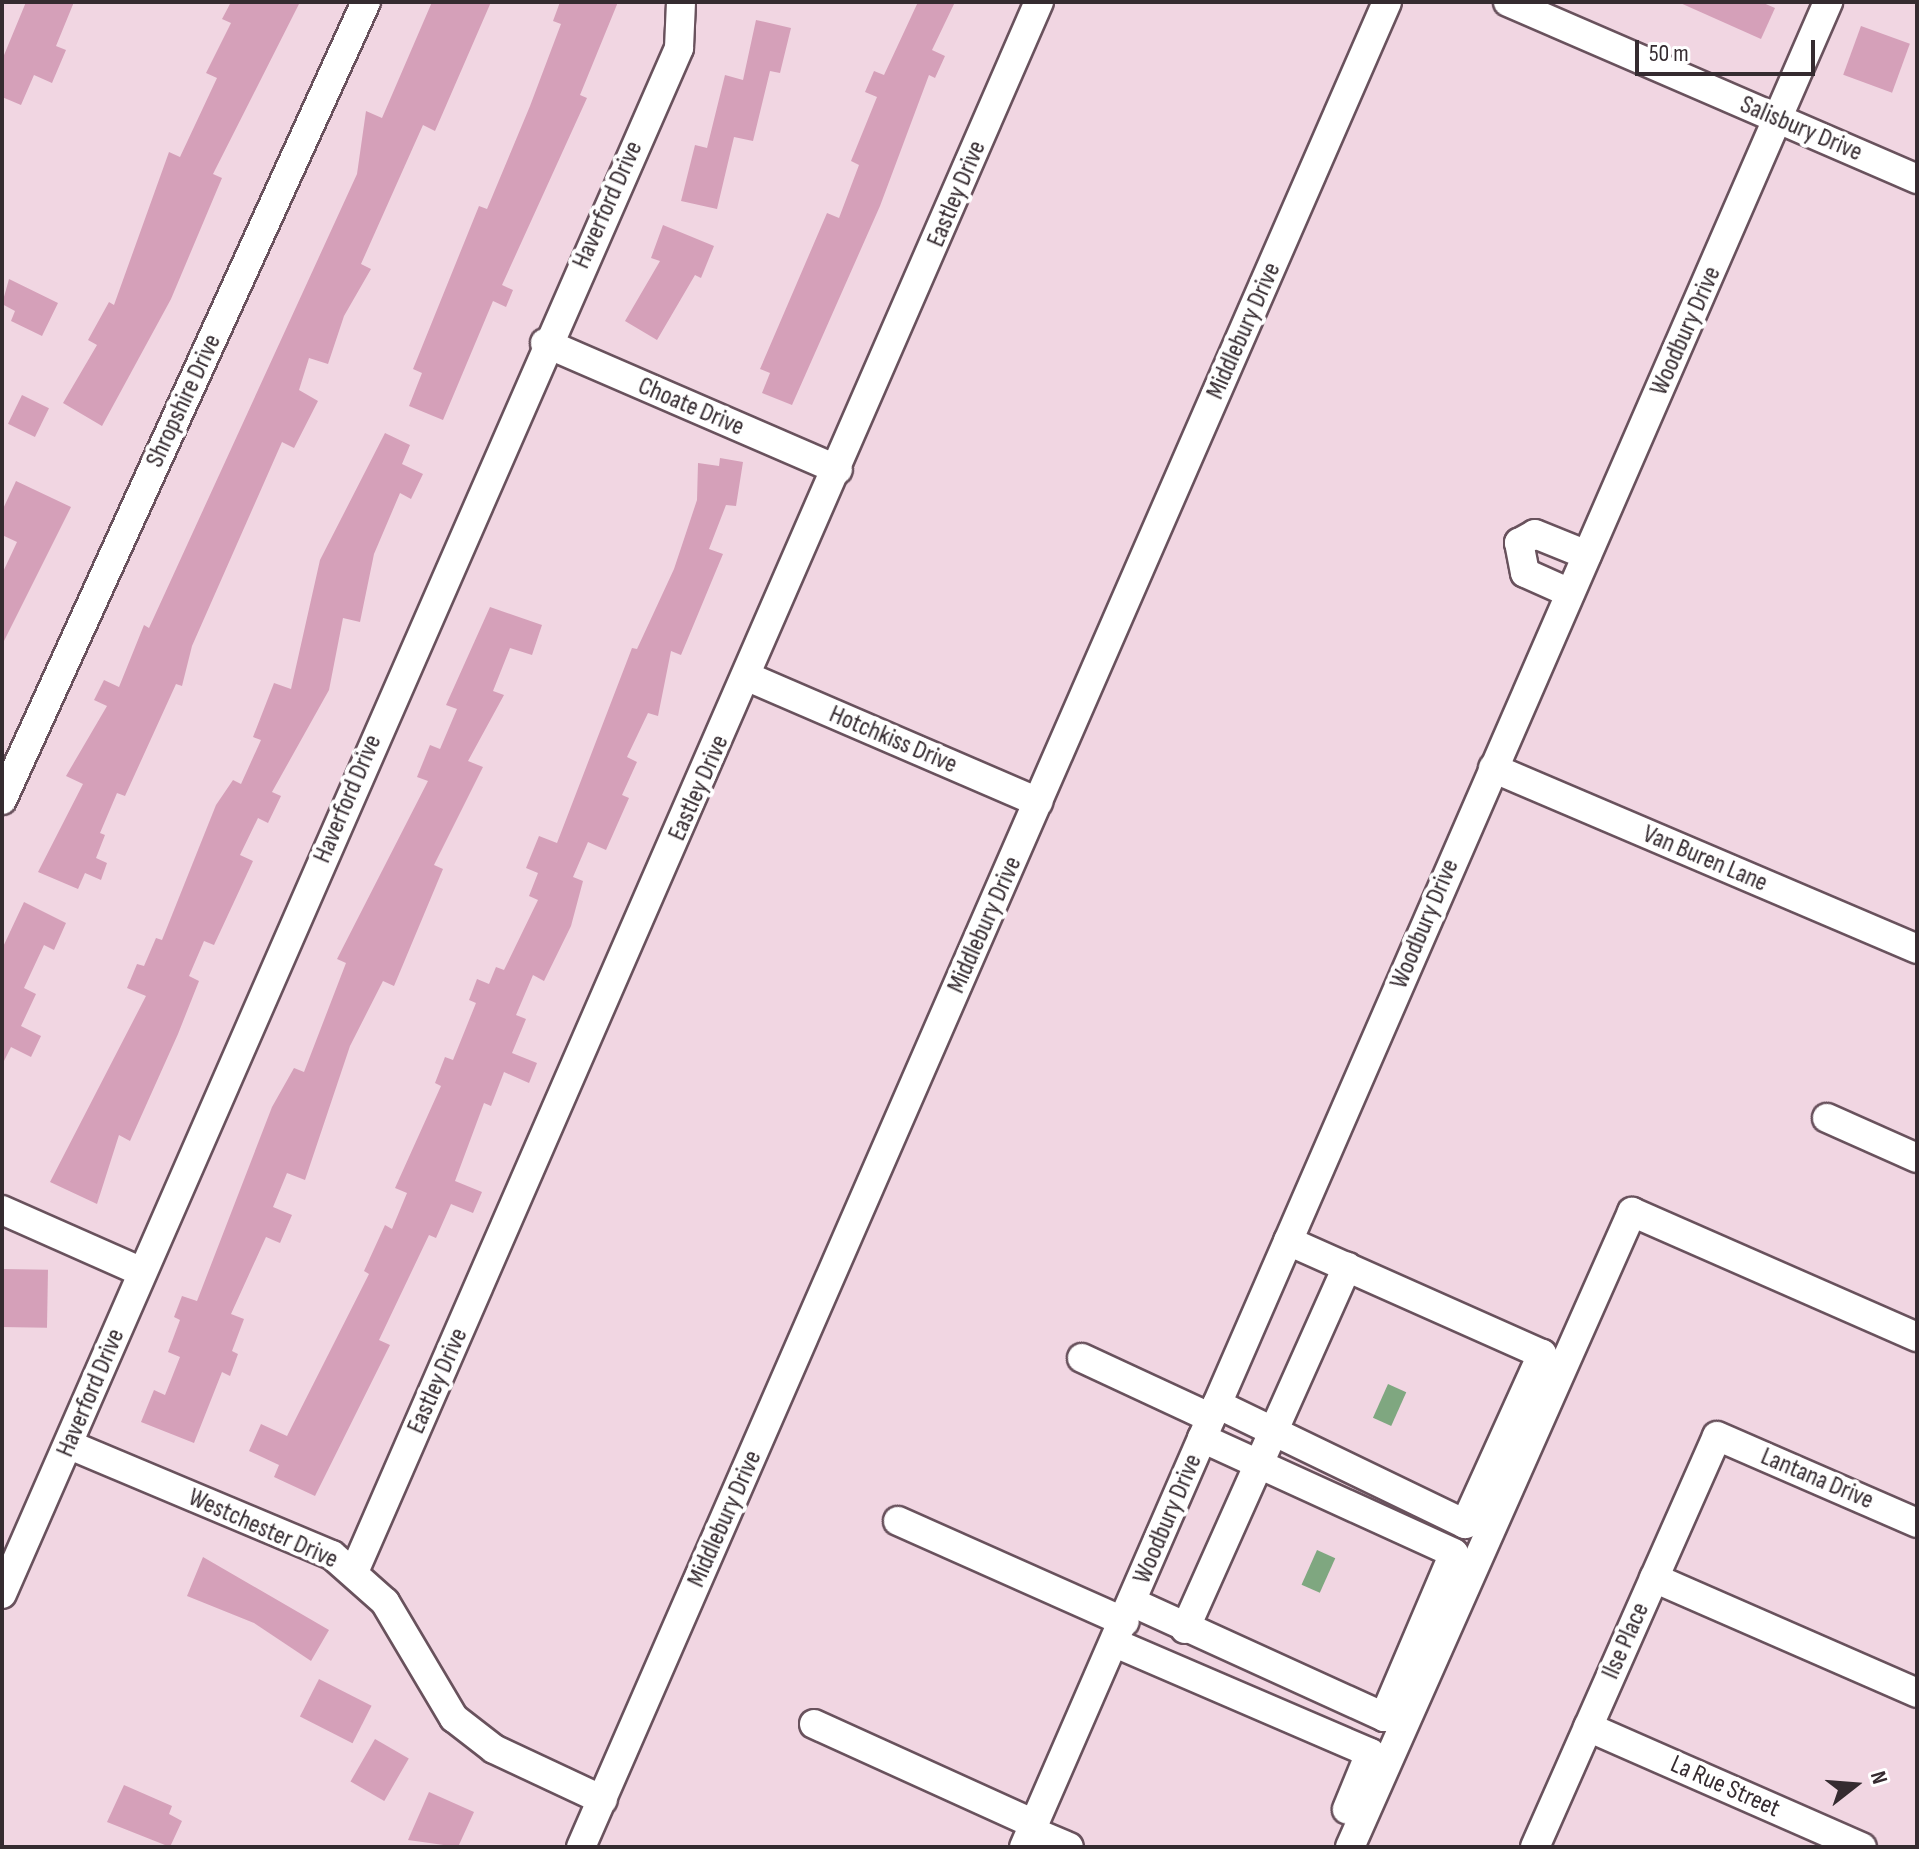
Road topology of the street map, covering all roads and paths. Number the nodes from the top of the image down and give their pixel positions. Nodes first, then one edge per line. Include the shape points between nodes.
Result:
1 (366, 2) edge
2 (681, 2) edge
3 (1039, 2) edge
4 (1387, 2) edge
5 (1508, 2) edge
6 (1828, 2) edge
7 (1777, 119) junction
8 (1917, 179) edge
9 (545, 343) junction
10 (838, 470) junction
11 (1587, 555) junction
12 (1570, 593) junction
13 (748, 677) junction
14 (12, 748) edge
15 (1493, 768) junction
16 (2, 800) edge
17 (1038, 802) junction
18 (1917, 949) edge
19 (1827, 1118) dead end
20 (1917, 1158) edge
21 (2, 1210) edge
22 (1288, 1241) junction
23 (1347, 1267) junction
24 (142, 1272) junction
25 (1917, 1337) edge
26 (1082, 1358) dead end
27 (1210, 1420) junction
28 (1269, 1431) junction
29 (1717, 1436) joint
30 (70, 1445) junction
31 (1255, 1462) junction
32 (898, 1521) dead end
33 (1917, 1523) edge
34 (354, 1572) junction
35 (1654, 1578) junction
36 (2, 1594) edge
37 (1124, 1623) junction
38 (1185, 1629) junction
39 (1917, 1693) edge
40 (814, 1724) dead end
41 (1588, 1727) junction
42 (603, 1800) junction
43 (1030, 1834) edge
44 (581, 1847) edge
45 (1069, 1847) edge
46 (1331, 1847) edge
47 (1350, 1847) edge
48 (1535, 1847) edge
49 (1862, 1847) edge

1 - 14 street, Shropshire Drive
2 - 9 street, Haverford Drive via 679,48
3 - 10 street, Eastley Drive
4 - 17 street, Middlebury Drive
5 - 7 street, Salisbury Drive
6 - 7 street, Woodbury Drive
7 - 8 street, Salisbury Drive
7 - 11 street, Woodbury Drive
9 - 10 street, Choate Drive
9 - 24 street, Haverford Drive
10 - 13 street, Eastley Drive
11 - 12 street, Woodbury Drive
11 - 12 street via 1535,534 1519,543 1525,573
12 - 15 street, Woodbury Drive
13 - 17 street, Hotchkiss Drive
13 - 34 street, Eastley Drive
14 - 16 street, Shropshire Drive
15 - 18 street, Van Buren Lane
15 - 22 street, Woodbury Drive
17 - 42 street, Middlebury Drive
19 - 20 street
21 - 24 street
22 - 23 street
22 - 27 street, Woodbury Drive
23 - 28 street
23 - 28 street via 1542,1354 1465,1524
24 - 30 street, Haverford Drive
25 - 47 street via 1632,1212
26 - 27 street
27 - 28 street
27 - 31 street
27 - 37 street, Woodbury Drive
28 - 31 street
29 - 33 street, Lantana Drive
29 - 35 street, Ilse Place
30 - 34 street, Westchester Drive via 332,1555
30 - 36 street, Haverford Drive
31 - 38 street
31 - 38 street via 1454,1553 1384,1717
32 - 37 street
34 - 42 street, Westchester Drive via 385,1602 454,1718 494,1749
35 - 39 street
35 - 41 street, Ilse Place
37 - 38 street
37 - 43 street, Woodbury Drive
37 - 46 street via 1370,1753
40 - 43 street
41 - 48 street, Ilse Place
41 - 49 street, La Rue Street
42 - 44 street, Middlebury Drive
43 - 45 street

